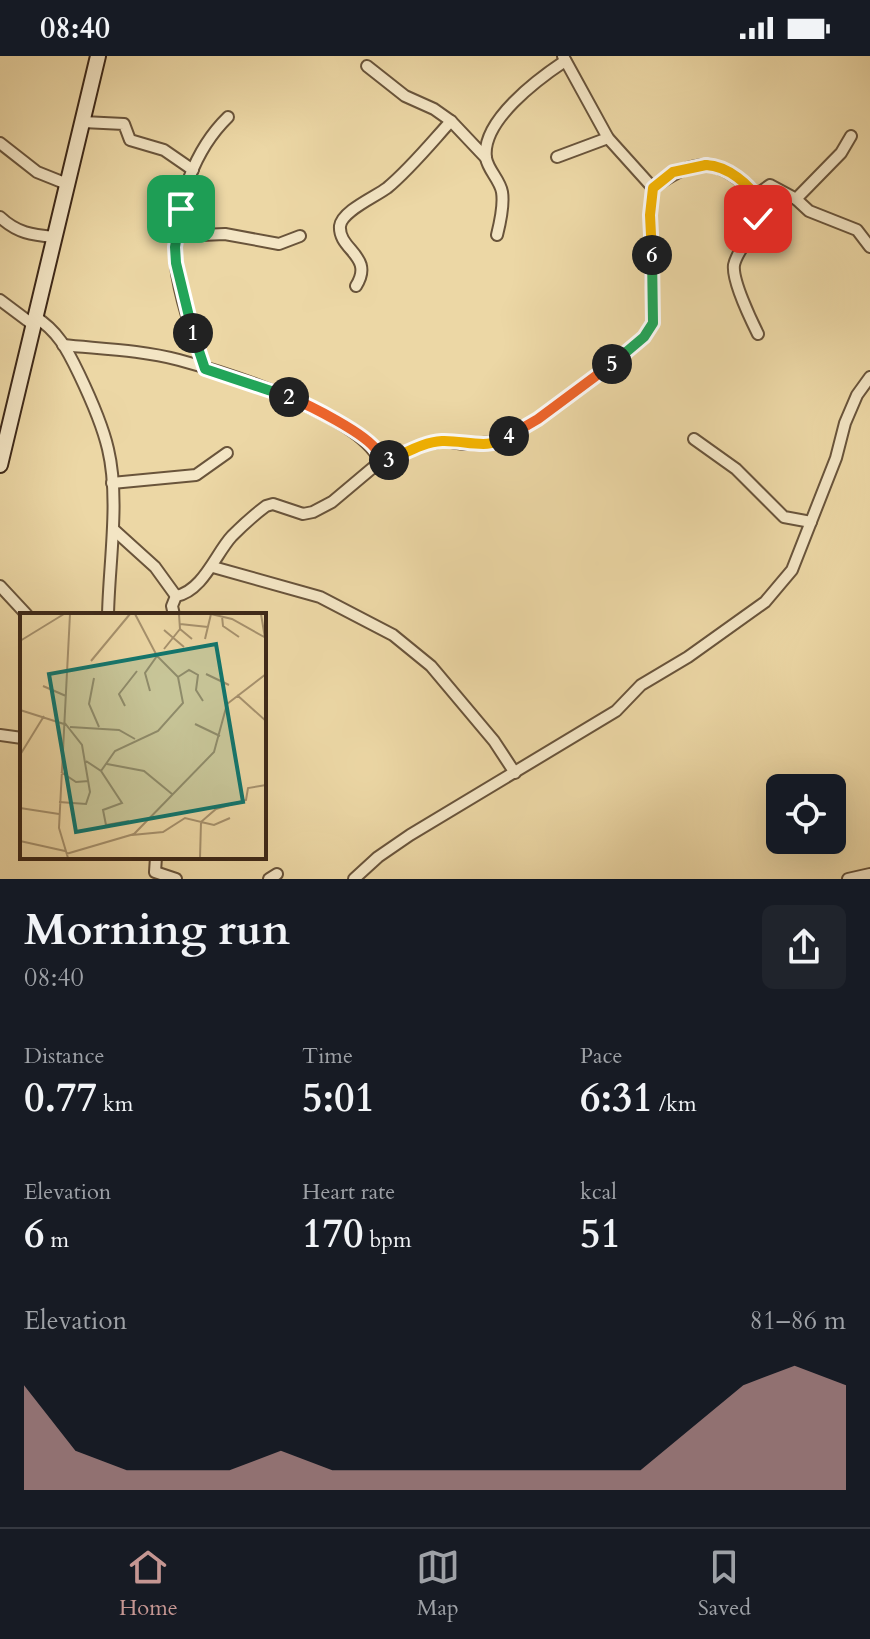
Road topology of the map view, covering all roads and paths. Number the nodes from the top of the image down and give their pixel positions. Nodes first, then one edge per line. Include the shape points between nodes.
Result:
1 (98, 56) edge
2 (564, 59) edge
3 (367, 66) dead end
4 (228, 117) dead end
5 (451, 121) junction
6 (83, 122) junction
7 (851, 136) dead end
8 (608, 138) junction
9 (0, 143) edge
10 (557, 157) dead end
11 (486, 158) junction
12 (193, 170) junction
13 (67, 184) junction
14 (653, 188) junction
15 (756, 195) junction
16 (796, 199) junction
17 (0, 217) edge
18 (179, 226) junction
19 (497, 235) dead end
20 (300, 236) dead end
21 (54, 237) junction
22 (870, 247) edge
23 (356, 286) dead end
24 (0, 300) edge
25 (33, 320) junction
26 (758, 334) dead end
27 (63, 345) junction
28 (205, 369) junction
29 (870, 377) edge
30 (694, 439) dead end
31 (227, 453) dead end
32 (381, 464) junction
33 (0, 465) edge
34 (112, 483) junction
35 (811, 522) junction
36 (113, 529) junction
37 (213, 567) junction
38 (0, 586) edge
39 (176, 596) junction
40 (25, 613) edge
41 (108, 613) edge
42 (174, 613) edge
43 (0, 735) edge
44 (20, 738) edge
45 (515, 773) junction
46 (156, 859) edge
47 (870, 874) edge
48 (176, 879) edge
49 (354, 879) edge
50 (848, 879) edge

1 - 6 main road
2 - 8 street
2 - 11 street via 501,113
3 - 5 street via 405,96
4 - 12 street
5 - 11 street
5 - 23 street via 387,187 340,222 362,266
6 - 12 street via 124,124 130,140 164,150
6 - 13 main road
7 - 16 street
8 - 10 street
8 - 14 street
9 - 13 street via 37,172
11 - 19 street via 502,191
12 - 18 street
13 - 21 main road
14 - 15 street via 673,172 710,165 727,170
14 - 32 street via 654,307 653,323 644,337 581,388 500,442 425,444
15 - 16 street via 770,185
15 - 26 street via 760,214 733,268
16 - 22 street via 809,211 857,230
17 - 21 street via 26,234
18 - 20 street via 201,235 279,244
18 - 28 street via 176,263
21 - 25 main road
24 - 25 street
25 - 27 street via 51,326
25 - 33 main road
27 - 28 street via 133,351
27 - 34 street via 97,417
28 - 32 street via 307,404 364,440 376,450
29 - 35 street via 845,423
30 - 35 street via 736,469 784,517
31 - 34 street via 196,475
32 - 37 street via 313,512 266,506 229,539
34 - 36 street
35 - 45 street via 792,570 765,602 641,685 616,711
36 - 39 street via 155,567
36 - 41 street
37 - 39 street
37 - 45 street via 320,597 393,635 431,666
38 - 40 street
39 - 42 street
43 - 44 street
45 - 49 street via 410,835
46 - 48 street via 155,872
47 - 50 street

